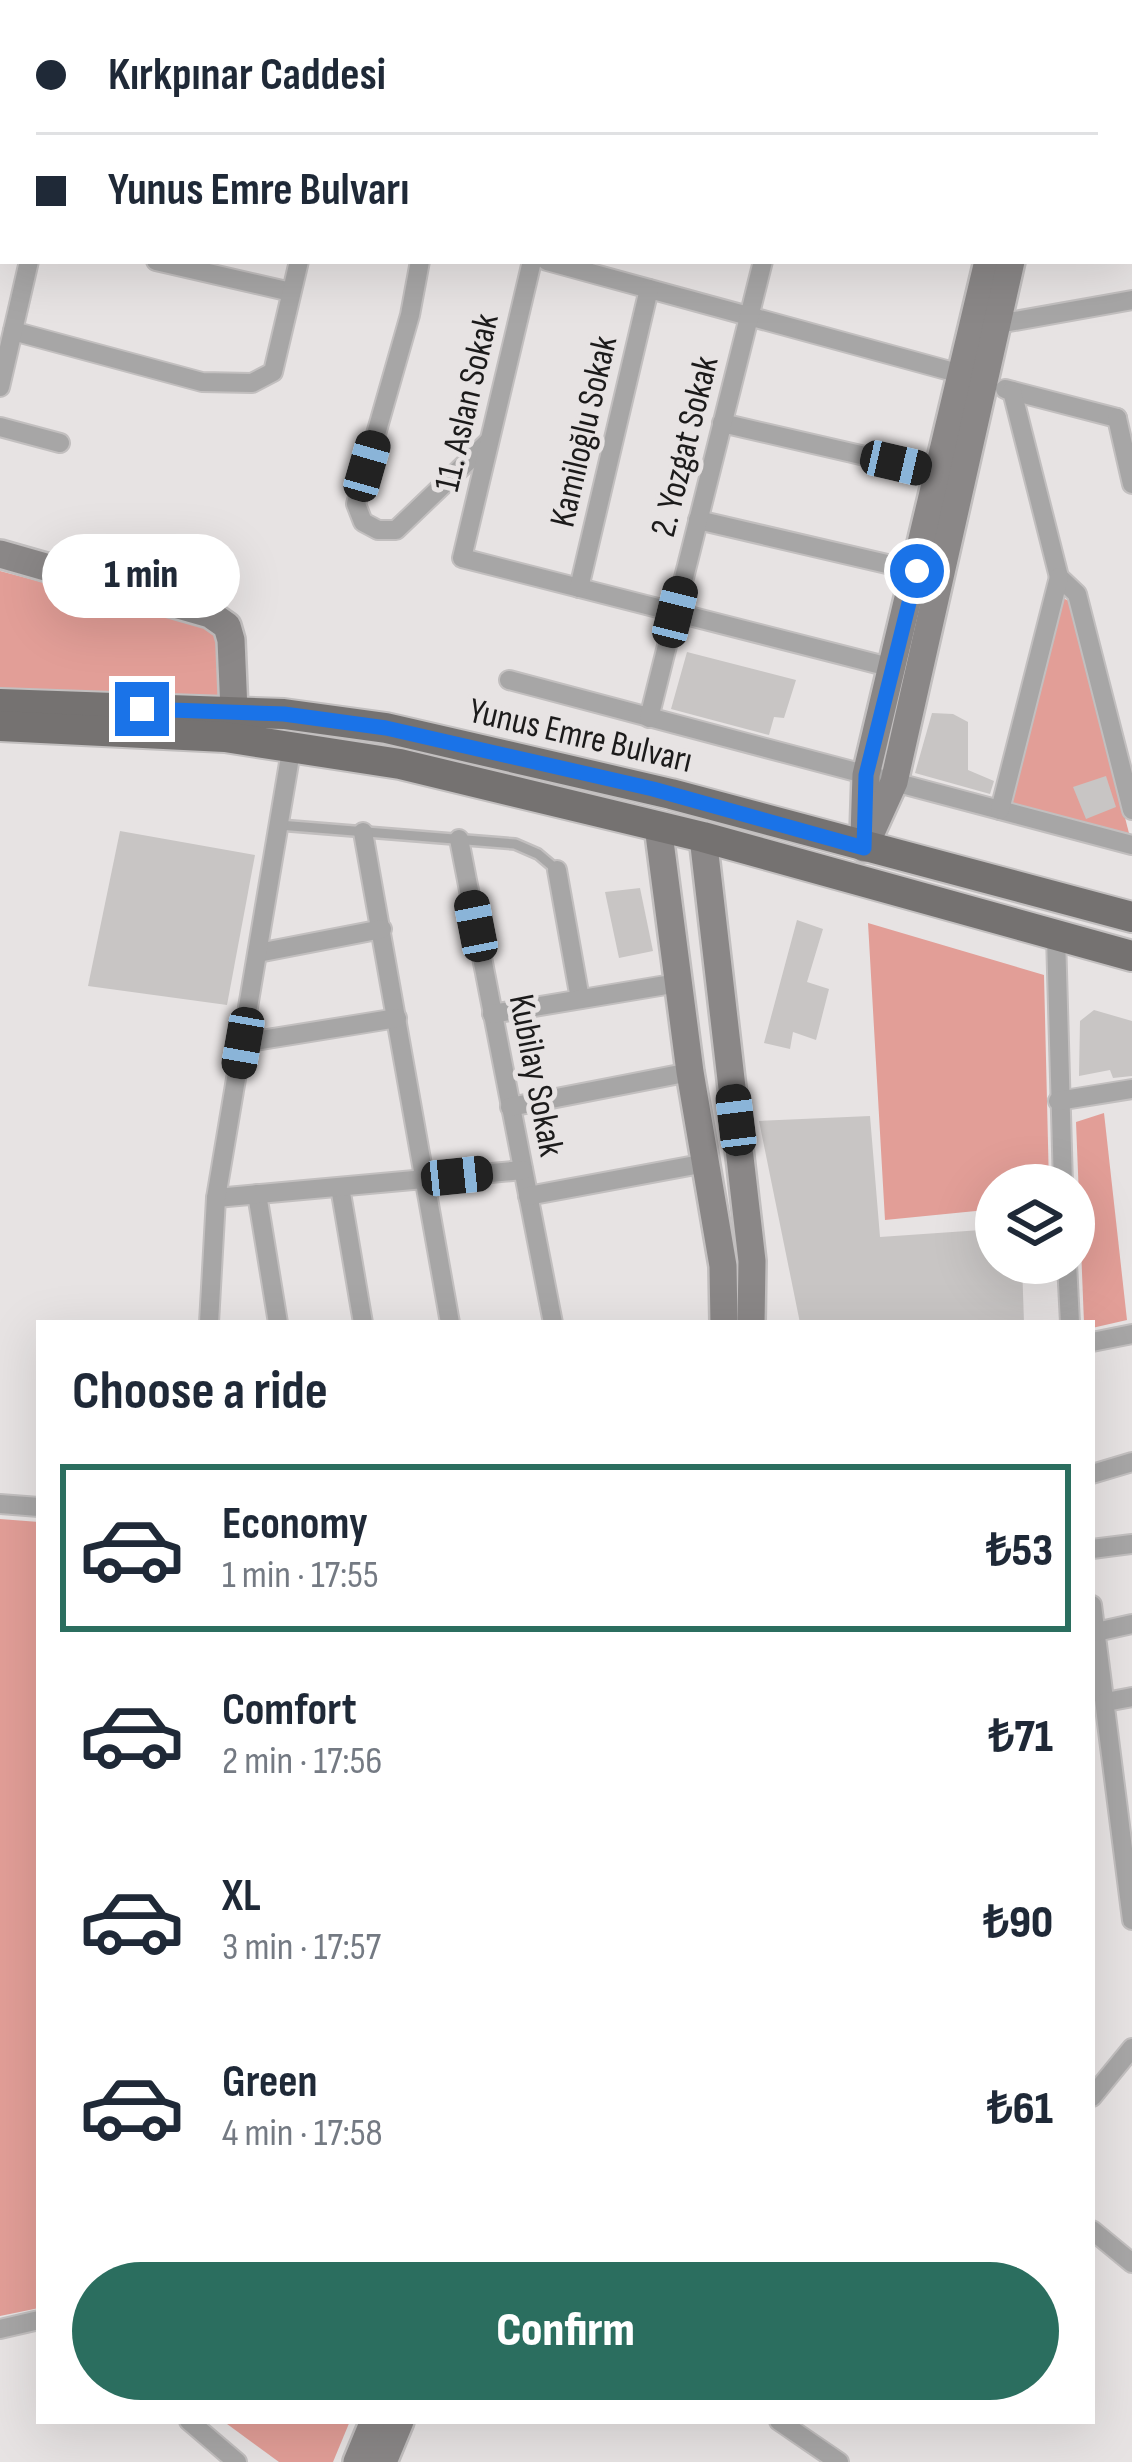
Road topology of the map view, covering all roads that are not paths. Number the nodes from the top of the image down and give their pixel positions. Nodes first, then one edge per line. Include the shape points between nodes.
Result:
1 (28, 264) edge
2 (169, 264) edge
3 (301, 264) edge
4 (419, 264) edge
5 (531, 264) edge
6 (558, 264) edge
7 (762, 264) edge
8 (994, 264) edge
9 (649, 289) junction
10 (292, 292) junction
11 (1132, 299) edge
12 (749, 316) junction
13 (998, 324) junction
14 (13, 331) junction
15 (986, 383) junction
16 (0, 388) edge
17 (1124, 416) edge
18 (722, 424) junction
19 (0, 427) edge
20 (490, 440) junction
21 (61, 443) dead end
22 (939, 473) junction
23 (1132, 484) edge
24 (698, 520) junction
25 (0, 554) edge
26 (917, 571) junction
27 (1059, 577) junction
28 (579, 588) junction
29 (675, 612) junction
30 (893, 668) junction
31 (509, 680) dead end
32 (0, 704) edge
33 (234, 711) junction
34 (649, 718) junction
35 (0, 726) edge
36 (292, 745) junction
37 (880, 778) junction
38 (1000, 810) junction
39 (1132, 810) edge
40 (279, 825) junction
41 (658, 826) junction
42 (363, 832) junction
43 (703, 837) junction
44 (459, 839) junction
45 (1132, 845) edge
46 (864, 848) junction
47 (557, 870) joint
48 (856, 879) junction
49 (1132, 917) edge
50 (382, 929) junction
51 (1056, 936) junction
52 (258, 953) junction
53 (1132, 956) edge
54 (678, 983) junction
55 (580, 999) junction
56 (492, 1014) junction
57 (397, 1018) junction
58 (243, 1043) junction
59 (690, 1072) junction
60 (1132, 1089) edge
61 (1058, 1101) junction
62 (511, 1107) junction
63 (706, 1162) junction
64 (1062, 1164) edge
65 (523, 1170) junction
66 (424, 1179) junction
67 (340, 1187) junction
68 (256, 1194) junction
69 (528, 1196) junction
70 (216, 1198) junction
71 (1068, 1284) edge
72 (208, 1320) edge
73 (277, 1320) edge
74 (362, 1320) edge
75 (449, 1320) edge
76 (552, 1320) edge
77 (724, 1320) edge
78 (751, 1320) edge
79 (1070, 1320) edge
80 (1132, 1334) edge
81 (1095, 1341) edge
82 (1132, 1462) edge
83 (1095, 1473) edge
84 (0, 1504) edge
85 (36, 1507) edge
86 (1132, 1544) edge
87 (1095, 1549) edge
88 (1132, 1624) edge
89 (1095, 1625) edge
90 (1096, 1632) junction
91 (1132, 1697) edge
92 (1106, 1702) junction
93 (1125, 1792) edge
94 (1130, 1888) edge
95 (1132, 1921) edge
96 (1132, 2048) edge
97 (1095, 2093) edge
98 (1095, 2233) edge
99 (1132, 2264) edge
100 (36, 2321) edge
101 (0, 2330) edge
102 (193, 2424) edge
103 (373, 2424) edge
104 (399, 2424) edge
105 (782, 2424) edge
106 (237, 2462) edge
107 (358, 2462) edge
108 (383, 2462) edge
109 (839, 2462) edge

1 - 14 street
2 - 10 street
3 - 10 street
4 - 20 street via 356,504 363,522 396,530
5 - 20 street, 11. Aslan Sokak
6 - 9 street
7 - 12 street, 2. Yozgat Sokak
8 - 13 main road
8 - 15 main road
9 - 12 street
9 - 28 street, Kamiloğlu Sokak
10 - 14 street via 272,372 252,383 202,382
11 - 13 street
12 - 15 street
12 - 18 street, 2. Yozgat Sokak
13 - 15 main road
14 - 16 street
15 - 17 street
15 - 22 main road
15 - 27 street
15 - 37 main road
17 - 23 street
18 - 22 street
18 - 24 street, 2. Yozgat Sokak
19 - 21 street
20 - 28 street, 11. Aslan Sokak via 462,558
22 - 26 main road
24 - 26 street
24 - 29 street, 2. Yozgat Sokak
25 - 33 main road via 211,614 231,640
26 - 30 main road
27 - 38 street
27 - 39 street via 1077,594
28 - 29 street
29 - 30 street
29 - 34 street, 2. Yozgat Sokak
30 - 37 main road
31 - 34 street
32 - 33 main road, Yunus Emre Bulvarı
33 - 46 main road, Yunus Emre Bulvarı via 386,728
34 - 37 street
35 - 36 main road, Yunus Emre Bulvarı
36 - 40 street
36 - 41 main road, Yunus Emre Bulvarı
37 - 38 street
37 - 46 main road
38 - 45 street
40 - 42 lane
40 - 52 street
41 - 43 main road, Yunus Emre Bulvarı
41 - 54 main road
42 - 44 lane
42 - 50 street
43 - 48 main road, Yunus Emre Bulvarı
43 - 78 main road via 752,1261
44 - 47 lane via 515,844
44 - 56 street, Kubilay Sokak
46 - 48 main road
46 - 49 main road, Yunus Emre Bulvarı
47 - 55 street
48 - 51 main road, Yunus Emre Bulvarı
50 - 52 street
50 - 57 street
51 - 53 main road, Yunus Emre Bulvarı
51 - 61 street
52 - 58 street
54 - 55 street
54 - 59 main road
55 - 56 street
56 - 62 street, Kubilay Sokak
57 - 58 street
57 - 66 street
58 - 70 street
59 - 62 street
59 - 63 main road
60 - 61 street
61 - 64 street
62 - 65 street, Kubilay Sokak
63 - 69 street
63 - 77 main road
65 - 66 street
65 - 69 street, Kubilay Sokak
66 - 67 street
66 - 75 street
67 - 68 street
67 - 74 street
68 - 70 street
68 - 73 street
69 - 76 street, Kubilay Sokak
70 - 72 street
71 - 79 street
80 - 81 street
82 - 83 street
84 - 85 street
86 - 87 street
88 - 90 street
89 - 90 street
90 - 92 street
91 - 92 street
92 - 93 street
93 - 94 street
94 - 95 street
96 - 97 street
98 - 99 street
100 - 101 street
102 - 106 street
103 - 107 main road
104 - 108 main road
105 - 109 street

